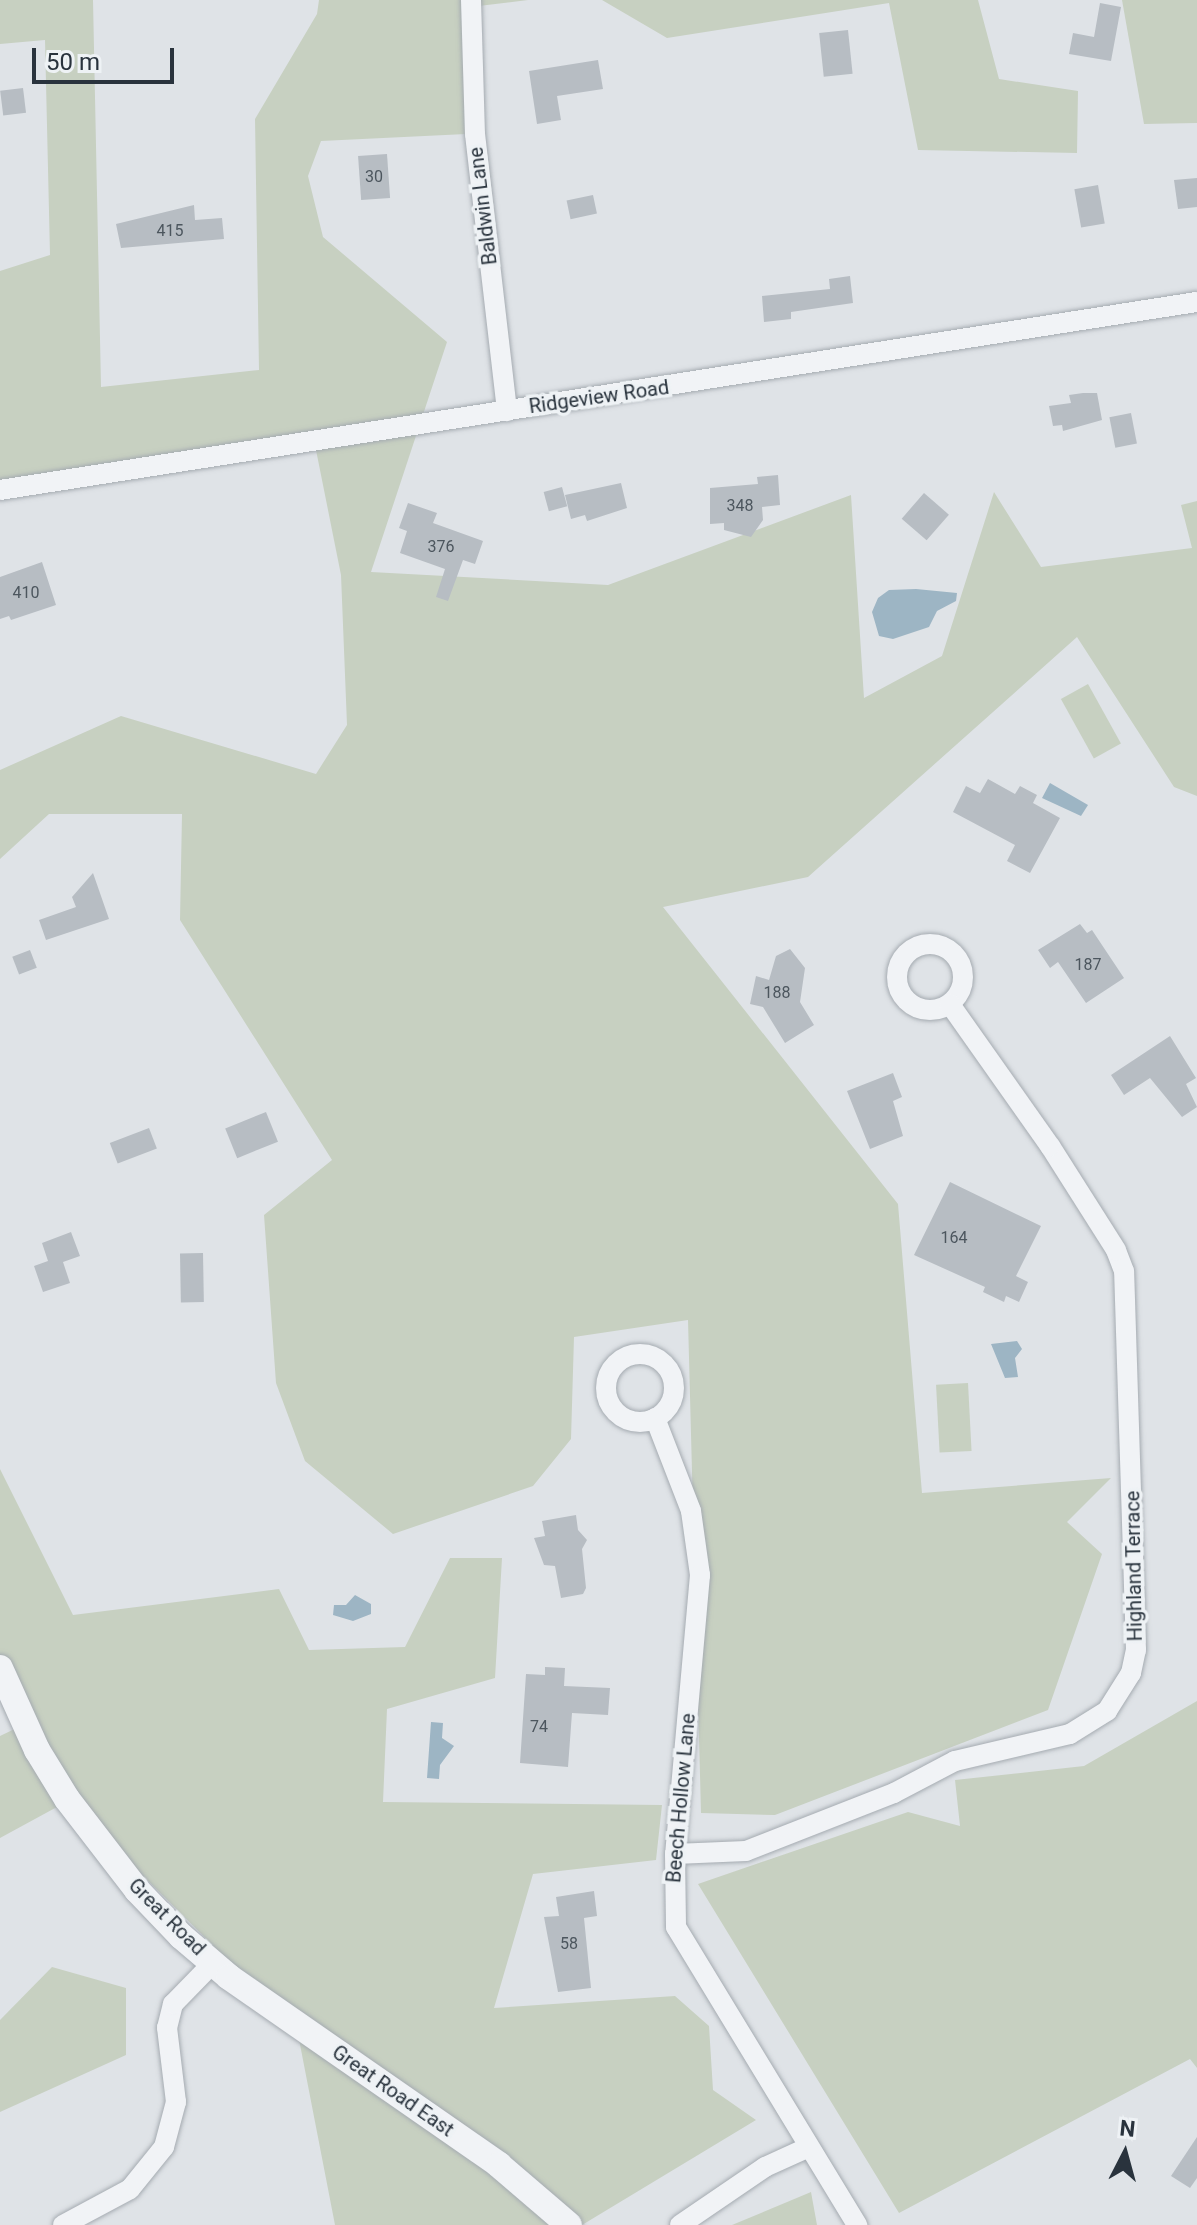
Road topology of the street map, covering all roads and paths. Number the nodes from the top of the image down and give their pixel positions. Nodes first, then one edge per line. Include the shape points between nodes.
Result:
1 (471, 0) edge
2 (1197, 302) edge
3 (507, 411) junction
4 (0, 490) edge
5 (950, 1004) dead end
6 (655, 1418) dead end
7 (0, 1668) edge
8 (675, 1854) junction
9 (213, 1963) junction
10 (809, 2147) junction
11 (63, 2225) edge
12 (569, 2225) edge
13 (680, 2225) edge
14 (857, 2225) edge

1 - 3 street, Baldwin Lane via 475,134
2 - 3 street, Ridgeview Road
3 - 4 street, Ridgeview Road
5 - 8 street, Highland Terrace via 1050,1146 1124,1271 1136,1650 1131,1673 1107,1711 1070,1734 955,1761 894,1793 746,1851
6 - 8 street, Beech Hollow Lane via 691,1511 700,1575
7 - 9 street, Great Road via 37,1750 96,1841 137,1890
8 - 10 street, Beech Hollow Lane via 676,1927
9 - 11 street, Great Road via 173,2004 167,2028 176,2102 164,2147 130,2189
9 - 12 street, Great Road East via 499,2165
10 - 13 street via 765,2167
10 - 14 street, Beech Hollow Lane

